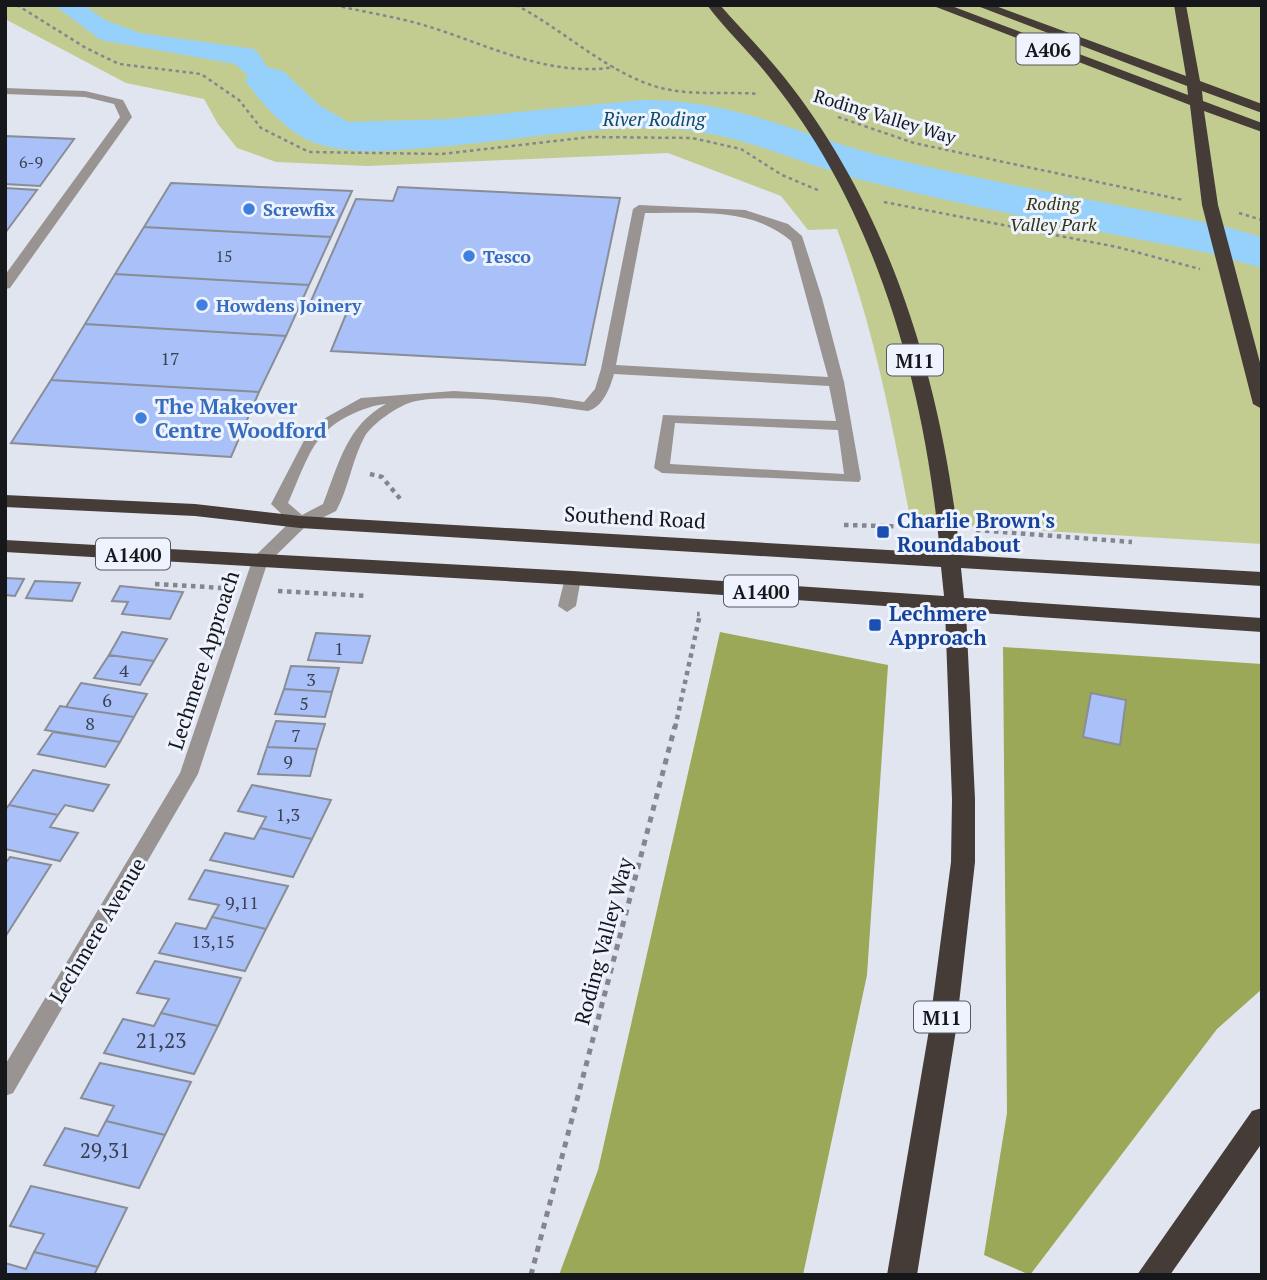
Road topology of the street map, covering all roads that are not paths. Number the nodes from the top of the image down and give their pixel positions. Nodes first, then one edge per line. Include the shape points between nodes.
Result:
1 (937, 5) edge
2 (981, 5) edge
3 (1180, 5) edge
4 (718, 10) edge
5 (5, 91) edge
6 (1262, 109) edge
7 (1262, 128) edge
8 (5, 285) edge
9 (608, 369) junction
10 (837, 382) junction
11 (414, 396) junction
12 (1262, 404) edge
13 (845, 426) junction
14 (5, 501) edge
15 (300, 522) junction
16 (5, 546) edge
17 (260, 561) junction
18 (573, 578) junction
19 (1262, 579) edge
20 (567, 606) dead end
21 (1262, 625) edge
22 (189, 774) joint
23 (5, 1086) edge
24 (1262, 1120) edge
25 (902, 1275) edge
26 (1152, 1275) edge

1 - 7 highway, A406
2 - 6 highway, A406
3 - 12 highway via 1201,156 1225,273
4 - 25 highway, M11 via 796,105 849,184 881,251 930,417 947,515 959,638 962,880
5 - 8 street via 85,94 119,102 126,117
9 - 10 street
9 - 10 street via 639,209 756,215 790,230 797,239 815,290
9 - 11 street via 602,390 588,407 551,401
10 - 13 street
11 - 15 street via 381,413 359,433 330,507
11 - 15 street via 366,401 313,436 279,504
13 - 13 street via 853,479 662,468 668,418
14 - 15 highway, Southend Road / A1400 via 195,510
15 - 17 street
15 - 19 highway, Southend Road / A1400
16 - 17 highway, A1400
17 - 18 highway, A1400
17 - 22 street, Lechmere Approach
18 - 20 street
18 - 21 highway, A1400
22 - 23 street, Lechmere Avenue
24 - 26 highway

